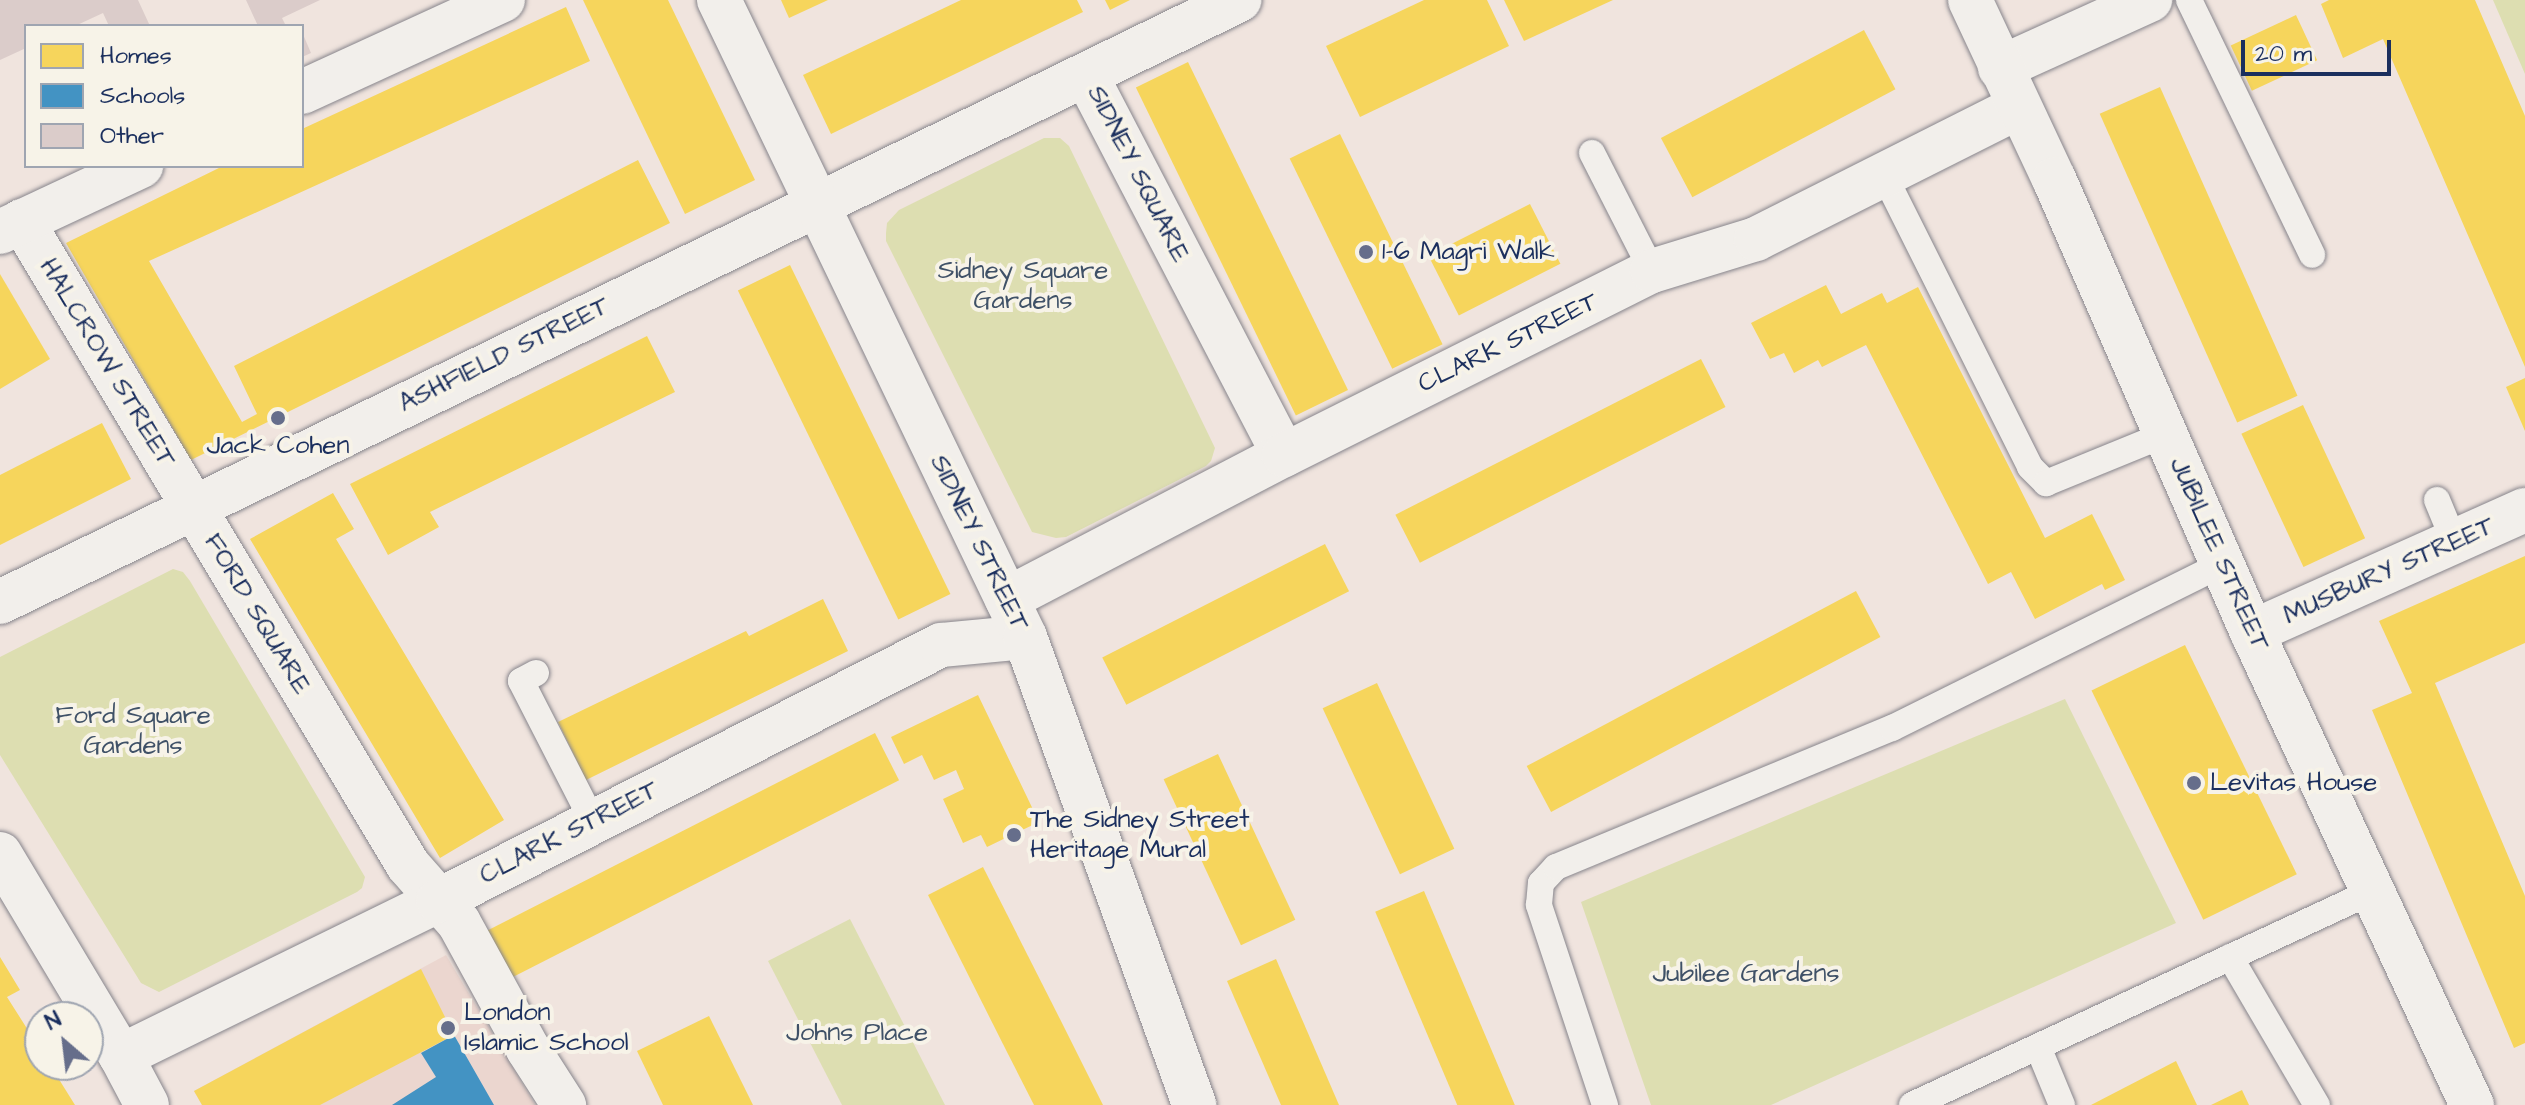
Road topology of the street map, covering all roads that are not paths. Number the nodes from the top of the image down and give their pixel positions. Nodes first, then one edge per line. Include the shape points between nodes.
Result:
1 (503, 0) edge
2 (719, 0) edge
3 (1239, 0) edge
4 (1970, 0) edge
5 (2150, 0) edge
6 (2189, 0) edge
7 (2000, 68) junction
8 (1086, 75) junction
9 (304, 91) edge
10 (2019, 107) junction
11 (1592, 153) dead end
12 (137, 168) edge
13 (1884, 175) junction
14 (815, 205) junction
15 (11, 226) edge
16 (2312, 255) dead end
17 (1652, 271) junction
18 (2166, 434) junction
19 (1284, 455) junction
20 (2437, 500) dead end
21 (193, 506) junction
22 (2525, 510) edge
23 (2454, 541) junction
24 (2222, 564) junction
25 (0, 602) edge
26 (1016, 618) junction
27 (2252, 632) junction
28 (536, 673) dead end
29 (592, 820) junction
30 (0, 854) edge
31 (2373, 891) junction
32 (438, 901) junction
33 (2230, 957) junction
34 (2038, 1047) junction
35 (121, 1056) junction
36 (147, 1105) edge
37 (564, 1105) edge
38 (1194, 1105) edge
39 (1605, 1105) edge
40 (1912, 1105) edge
41 (2062, 1105) edge
42 (2317, 1105) edge
43 (2472, 1105) edge

1 - 9 street
2 - 14 street, SIDNEY STREET
3 - 8 street
4 - 7 street, JUBILEE STREET
5 - 7 street
6 - 16 lane
7 - 10 street, JUBILEE STREET
8 - 14 street, SIDNEY SQUARE
8 - 19 street, SIDNEY SQUARE
10 - 13 street, CLARK STREET
10 - 18 street, JUBILEE STREET
11 - 17 lane
12 - 15 street
13 - 17 street, CLARK STREET via 1756,239
13 - 18 lane via 2030,467 2046,483
14 - 21 street, ASHFIELD STREET
14 - 26 street, SIDNEY STREET
15 - 21 street, HALCROW STREET
17 - 19 street, CLARK STREET
18 - 24 street, JUBILEE STREET
19 - 26 street, CLARK STREET
20 - 23 lane
21 - 25 street, FORD SQUARE
21 - 32 street, FORD SQUARE via 408,865
22 - 23 street, MUSBURY STREET
23 - 27 street, MUSBURY STREET
24 - 27 street, JUBILEE STREET
24 - 39 lane via 1892,728 1556,867 1541,883 1539,905
26 - 29 street, CLARK STREET via 941,645
26 - 38 street, SIDNEY STREET
27 - 31 street, JUBILEE STREET
28 - 29 lane via 521,681
29 - 32 street, CLARK STREET
30 - 35 street
31 - 33 lane
31 - 43 street, JUBILEE STREET
32 - 35 street, CLARK STREET
32 - 37 street, FORD SQUARE via 459,923
33 - 34 lane
33 - 42 lane
34 - 40 lane
34 - 41 lane
35 - 36 street

